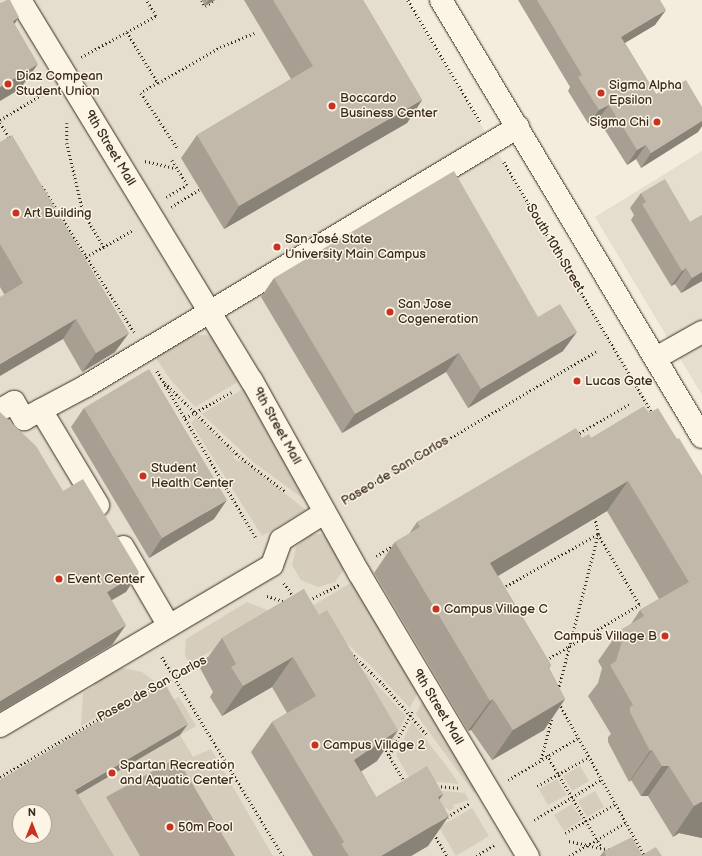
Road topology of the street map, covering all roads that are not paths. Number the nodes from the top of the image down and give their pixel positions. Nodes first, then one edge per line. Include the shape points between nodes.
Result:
1 (20, 0) edge
2 (441, 0) edge
3 (518, 127) junction
4 (209, 310) junction
5 (702, 332) edge
6 (656, 358) junction
7 (0, 410) edge
8 (41, 410) junction
9 (702, 437) edge
10 (324, 513) junction
11 (169, 626) junction
12 (0, 726) edge
13 (528, 856) edge

1 - 4 street, 9th Street Mall
2 - 3 street
3 - 4 street
3 - 6 street
4 - 8 street via 146,351
4 - 10 street, 9th Street Mall via 252,381
5 - 6 street
6 - 9 street
7 - 8 street via 14,402 24,419
8 - 11 street
10 - 11 street via 281,540 272,565
10 - 13 street, 9th Street Mall
11 - 12 street

